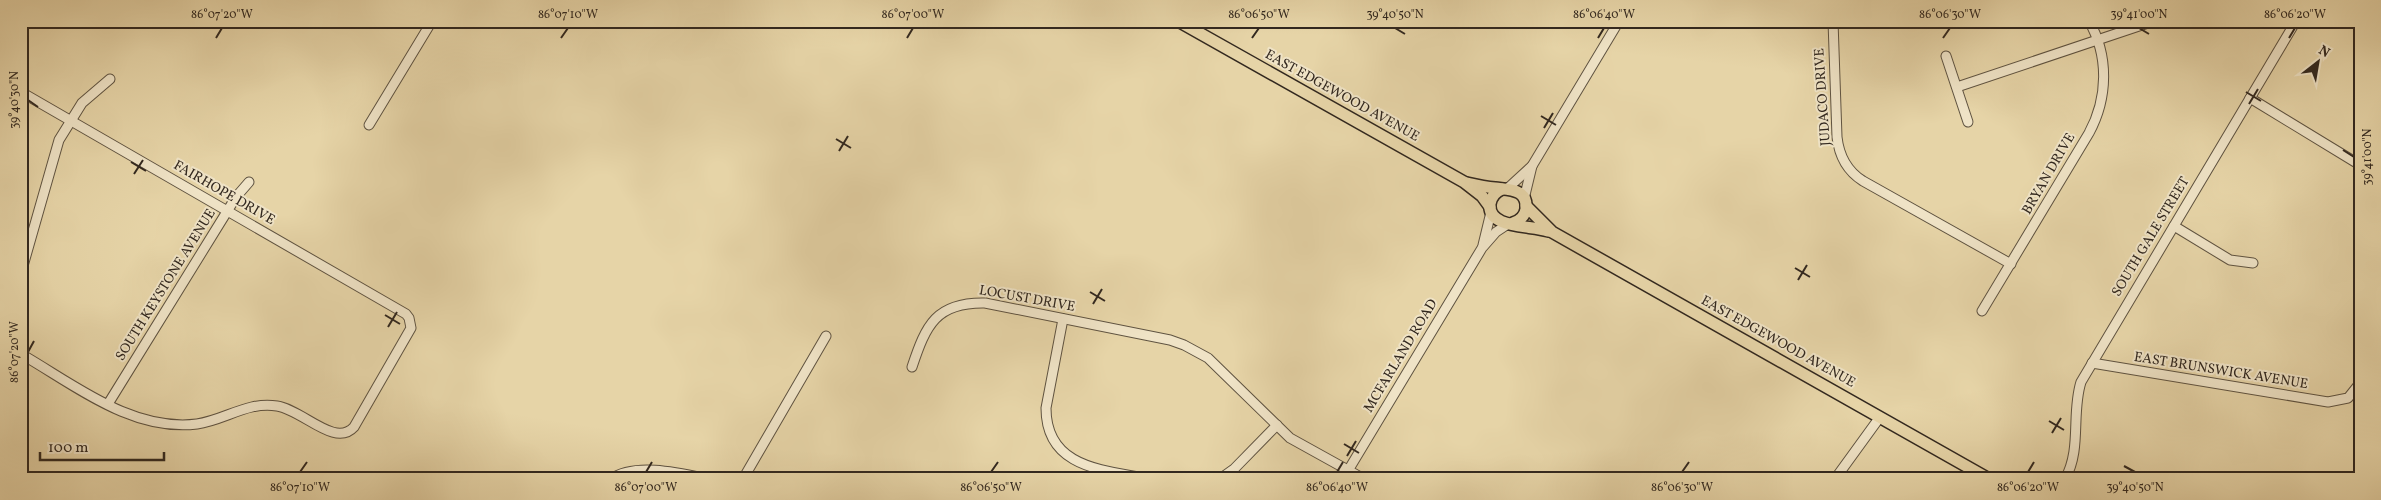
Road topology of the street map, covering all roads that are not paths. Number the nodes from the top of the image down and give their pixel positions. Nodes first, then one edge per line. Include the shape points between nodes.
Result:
1 (432, 21) edge
2 (1178, 21) edge
3 (1618, 21) edge
4 (1833, 21) edge
5 (2089, 21) edge
6 (2296, 21) edge
7 (2151, 22) edge
8 (2097, 40) junction
9 (1946, 56) dead end
10 (110, 79) dead end
11 (1957, 86) junction
12 (21, 92) edge
13 (2250, 98) junction
14 (70, 120) junction
15 (1968, 122) dead end
16 (369, 125) dead end
17 (2360, 165) edge
18 (1532, 166) junction
19 (249, 182) dead end
20 (1464, 182) junction
21 (1505, 188) junction
22 (1525, 203) junction
23 (1490, 210) junction
24 (228, 211) junction
25 (1510, 224) junction
26 (2174, 226) junction
27 (1552, 232) junction
28 (1482, 248) junction
29 (2253, 263) dead end
30 (2011, 264) junction
31 (21, 273) edge
32 (1982, 311) dead end
33 (1063, 319) junction
34 (826, 336) dead end
35 (21, 354) edge
36 (2092, 363) junction
37 (912, 367) dead end
38 (2360, 383) edge
39 (108, 404) junction
40 (1880, 417) junction
41 (1277, 425) junction
42 (1348, 470) junction
43 (611, 479) edge
44 (708, 479) edge
45 (743, 479) edge
46 (1149, 479) edge
47 (1220, 479) edge
48 (1343, 479) edge
49 (1364, 479) edge
50 (1835, 479) edge
51 (1990, 479) edge
52 (2065, 479) edge

1 - 16 street
2 - 20 main road, EAST EDGEWOOD AVENUE
3 - 18 street
4 - 30 street, JUDACO DRIVE via 1838,141 1849,168 1863,181
5 - 8 street, BRYAN DRIVE
6 - 13 street, SOUTH GALE STREET
7 - 8 street
8 - 11 street
8 - 30 street, BRYAN DRIVE via 2104,74 2097,116
9 - 11 street
10 - 14 street via 86,98
11 - 15 street
12 - 14 street, FAIRHOPE DRIVE
13 - 17 street
13 - 26 street, SOUTH GALE STREET
14 - 24 street, FAIRHOPE DRIVE
14 - 31 street via 55,151
18 - 21 street
18 - 22 street
19 - 24 street, SOUTH KEYSTONE AVENUE
20 - 21 main road, EAST EDGEWOOD AVENUE
20 - 23 main road, EAST EDGEWOOD AVENUE via 1482,196
21 - 22 main road, EAST EDGEWOOD AVENUE via 1519,192
21 - 23 main road via 1494,194
22 - 25 main road via 1522,217
22 - 27 main road, EAST EDGEWOOD AVENUE
23 - 25 main road, EAST EDGEWOOD AVENUE via 1499,222
23 - 28 street, MCFARLAND ROAD
24 - 39 street, SOUTH KEYSTONE AVENUE
24 - 39 street, FAIRHOPE DRIVE via 406,314 410,321 410,334 354,427 344,434 332,434 294,410 271,405 248,407 210,421 163,425 144,421
25 - 27 main road, EAST EDGEWOOD AVENUE
25 - 28 street, MCFARLAND ROAD via 1496,232
26 - 29 street via 2230,260
26 - 36 street, SOUTH GALE STREET
27 - 40 main road, EAST EDGEWOOD AVENUE
28 - 42 street, MCFARLAND ROAD
30 - 32 street, BRYAN DRIVE
33 - 37 street, LOCUST DRIVE via 985,304 962,304 944,311 929,324
33 - 41 street, LOCUST DRIVE via 1176,342 1195,350 1208,358
33 - 46 street via 1046,408 1053,439 1064,454 1077,462
34 - 45 street
35 - 39 street
36 - 38 street, EAST BRUNSWICK AVENUE via 2328,402 2345,399
36 - 52 street, SOUTH GALE STREET via 2079,388 2074,453
40 - 50 street
40 - 51 main road, EAST EDGEWOOD AVENUE
41 - 42 street, LOCUST DRIVE via 1290,438
41 - 47 street
42 - 48 street, MCFARLAND ROAD
42 - 49 street, LOCUST DRIVE
43 - 44 street via 638,469

